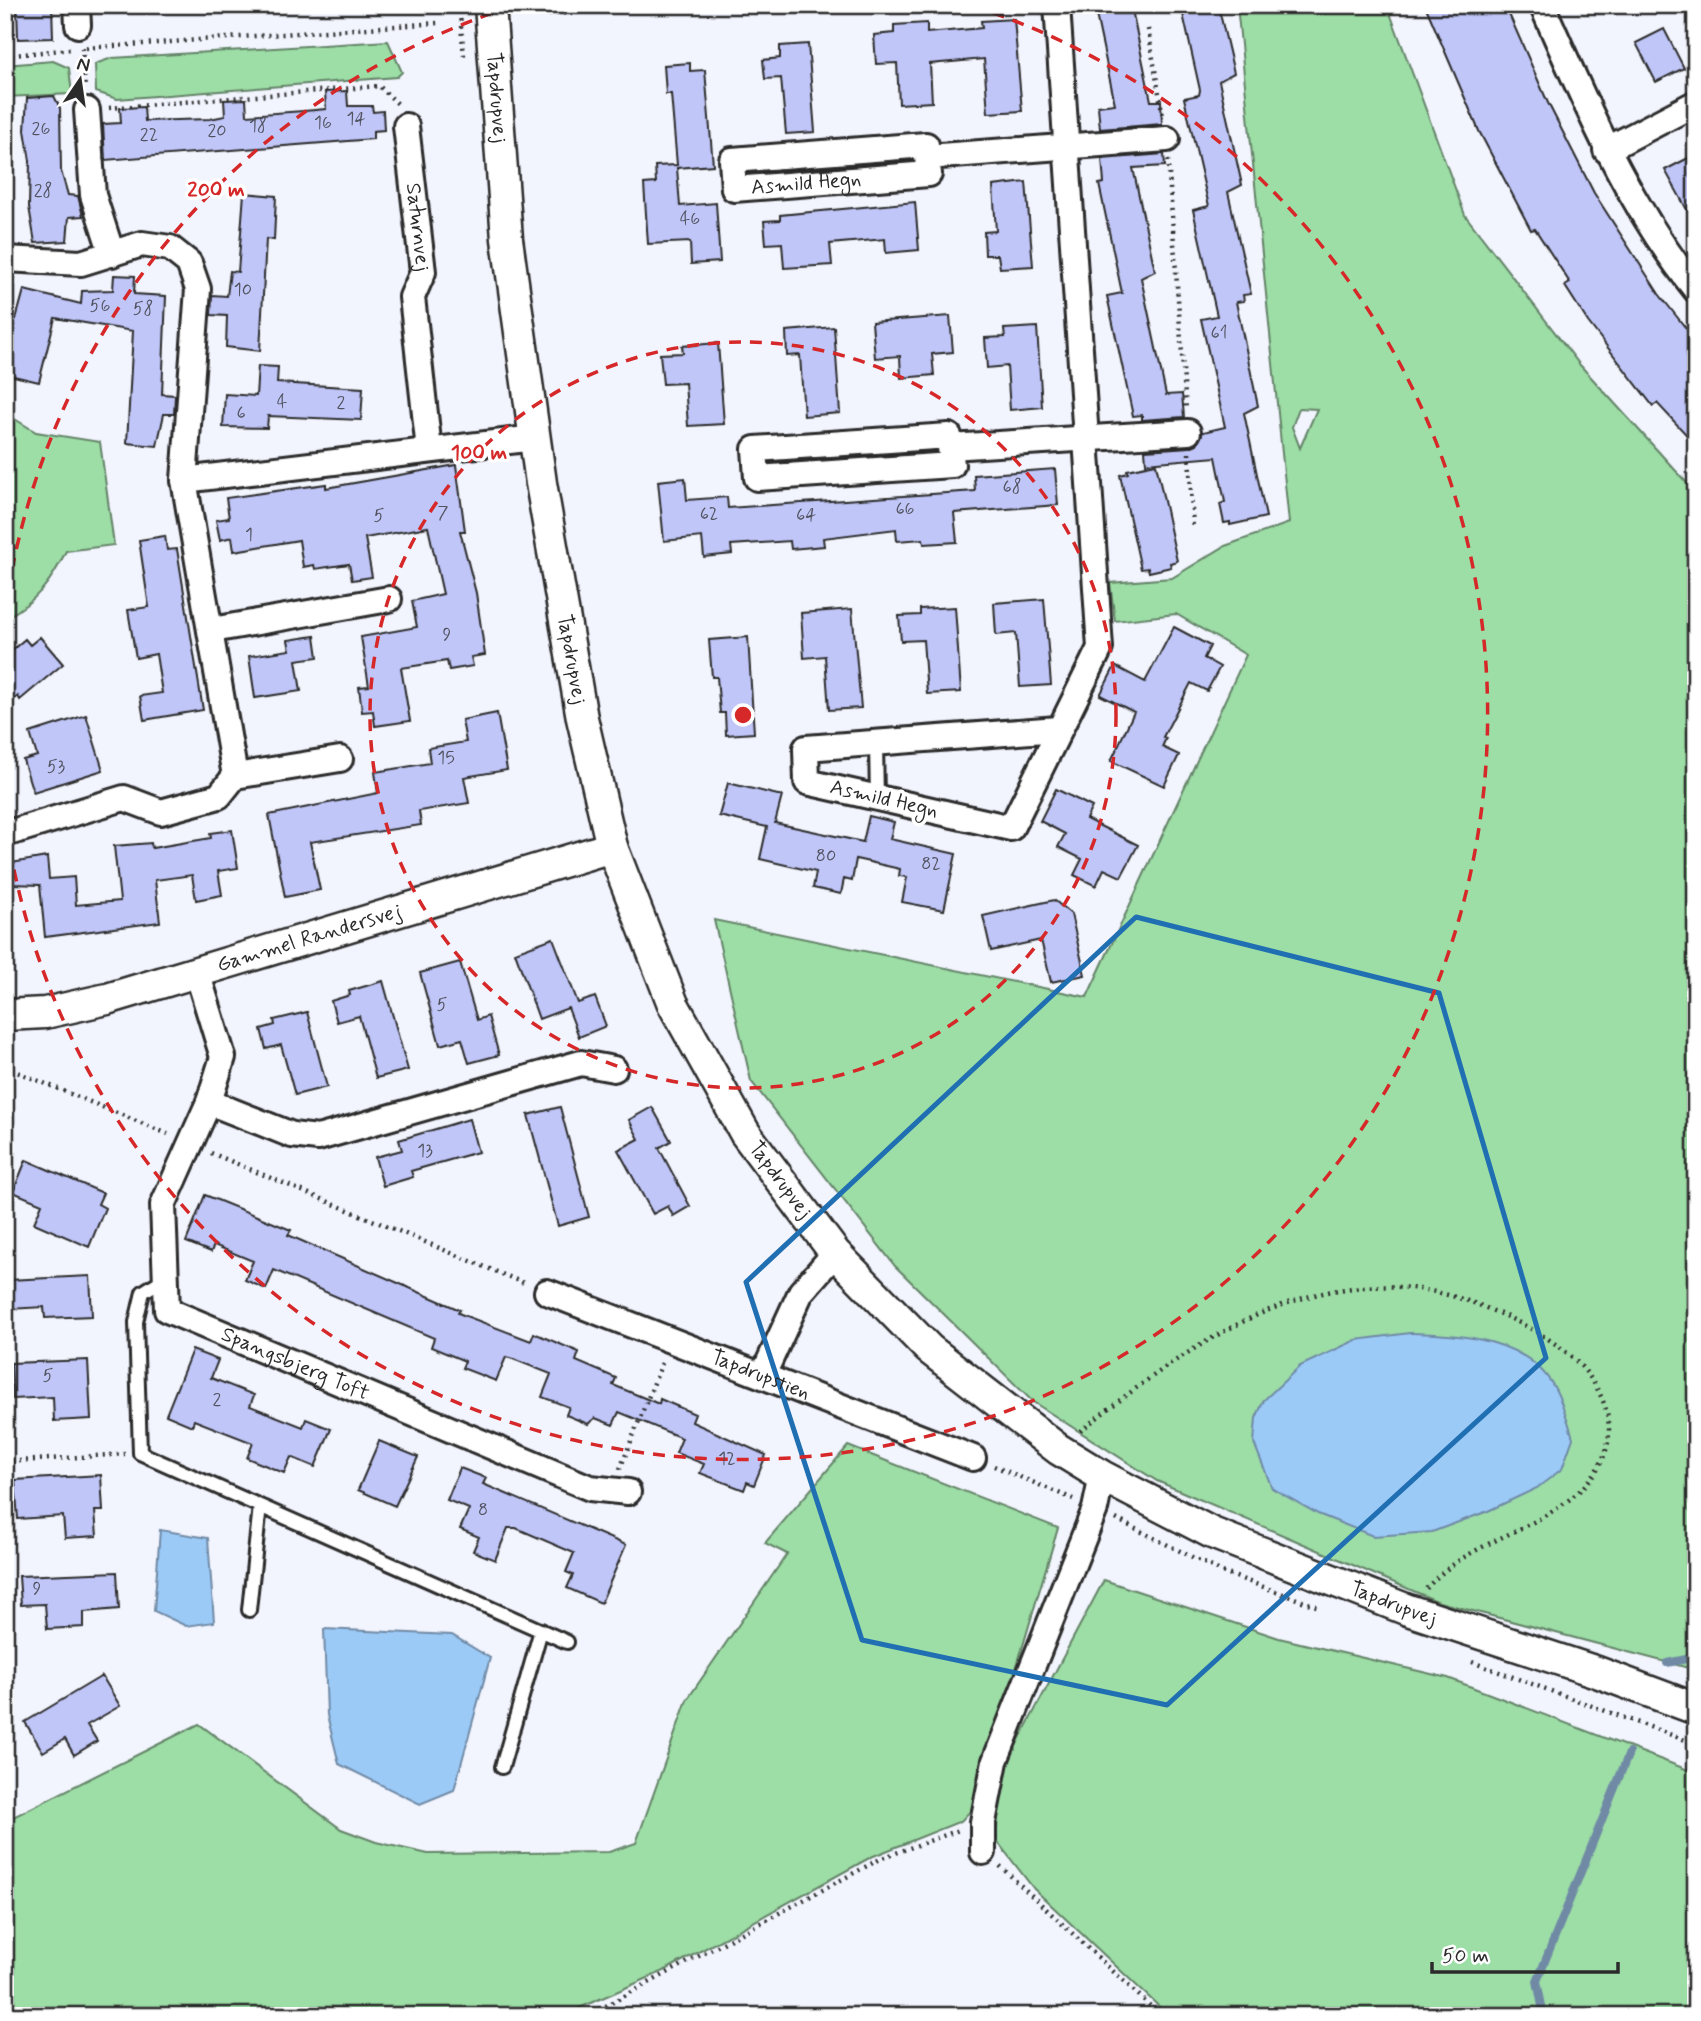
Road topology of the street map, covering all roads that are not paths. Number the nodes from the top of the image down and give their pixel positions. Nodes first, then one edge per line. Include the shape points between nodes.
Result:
1 (490, 5) edge
2 (1057, 5) edge
3 (1542, 5) edge
4 (1696, 103) edge
5 (87, 110) road end
6 (406, 126) road end
7 (1167, 139) road end
8 (1065, 147) junction
9 (1606, 150) junction
10 (927, 157) junction
11 (112, 254) junction
12 (5, 259) edge
13 (1696, 290) edge
14 (1188, 432) road end
15 (535, 438) junction
16 (1088, 438) junction
17 (950, 447) junction
18 (429, 450) junction
19 (184, 480) junction
20 (389, 599) dead end
21 (212, 630) junction
22 (1058, 729) junction
23 (876, 743) junction
24 (340, 759) dead end
25 (234, 776) junction
26 (877, 798) junction
27 (5, 829) edge
28 (612, 847) junction
29 (197, 972) junction
30 (5, 1016) edge
31 (614, 1069) dead end
32 (208, 1102) junction
33 (835, 1253) junction
34 (165, 1278) junction
35 (547, 1292) road end
36 (763, 1375) junction
37 (973, 1458) dead end
38 (1102, 1476) junction
39 (622, 1491) road end
40 (260, 1506) junction
41 (249, 1610) dead end
42 (541, 1630) junction
43 (567, 1642) dead end
44 (1696, 1709) edge
45 (502, 1767) dead end
46 (983, 1852) road end

1 - 15 street, Tapdrupvej via 508,239
2 - 8 street, Asmild Hegn
3 - 9 street
4 - 9 street
5 - 11 street via 93,195
6 - 18 street, Saturnvej via 423,272 412,297
7 - 8 street, Asmild Hegn
8 - 10 street, Asmild Hegn
8 - 16 street, Asmild Hegn
9 - 13 street via 1666,253
10 - 10 street, Asmild Hegn via 926,145 732,160 734,189 929,174
11 - 12 street via 81,263
11 - 19 street via 142,244 170,248 189,263 198,289
14 - 16 street
15 - 18 street
15 - 28 street, Tapdrupvej via 562,613
16 - 17 street
16 - 22 street, Asmild Hegn via 1100,648
17 - 17 street via 950,436 755,449 757,478 952,465
18 - 19 street
19 - 21 street
20 - 21 street
21 - 25 street
22 - 23 street, Asmild Hegn
22 - 26 street, Asmild Hegn via 1011,828
23 - 26 lane
23 - 26 street, Asmild Hegn via 806,748 807,782
24 - 25 street
25 - 27 street via 219,796 161,812 124,797 12,832
28 - 29 street, Gammel Randersvej
28 - 33 street, Tapdrupvej via 673,1004 745,1133
29 - 30 street, Gammel Randersvej via 107,999 45,1013
29 - 32 street, Spangsbjerg Toft via 223,1058
31 - 32 street via 581,1063 318,1138 292,1135
32 - 34 street, Spangsbjerg Toft via 163,1205
33 - 36 street via 801,1292
33 - 38 street, Tapdrupvej via 929,1349 1058,1449
34 - 39 street, Spangsbjerg Toft via 167,1310 590,1488
34 - 40 lane via 143,1292 136,1322 140,1453
35 - 36 street, Tapdrupstien
36 - 37 street, Tapdrupstien
38 - 44 street, Tapdrupvej via 1212,1533 1408,1610
38 - 46 street via 1095,1509 995,1761 983,1822
40 - 41 lane
40 - 42 lane
42 - 43 lane
42 - 45 lane

